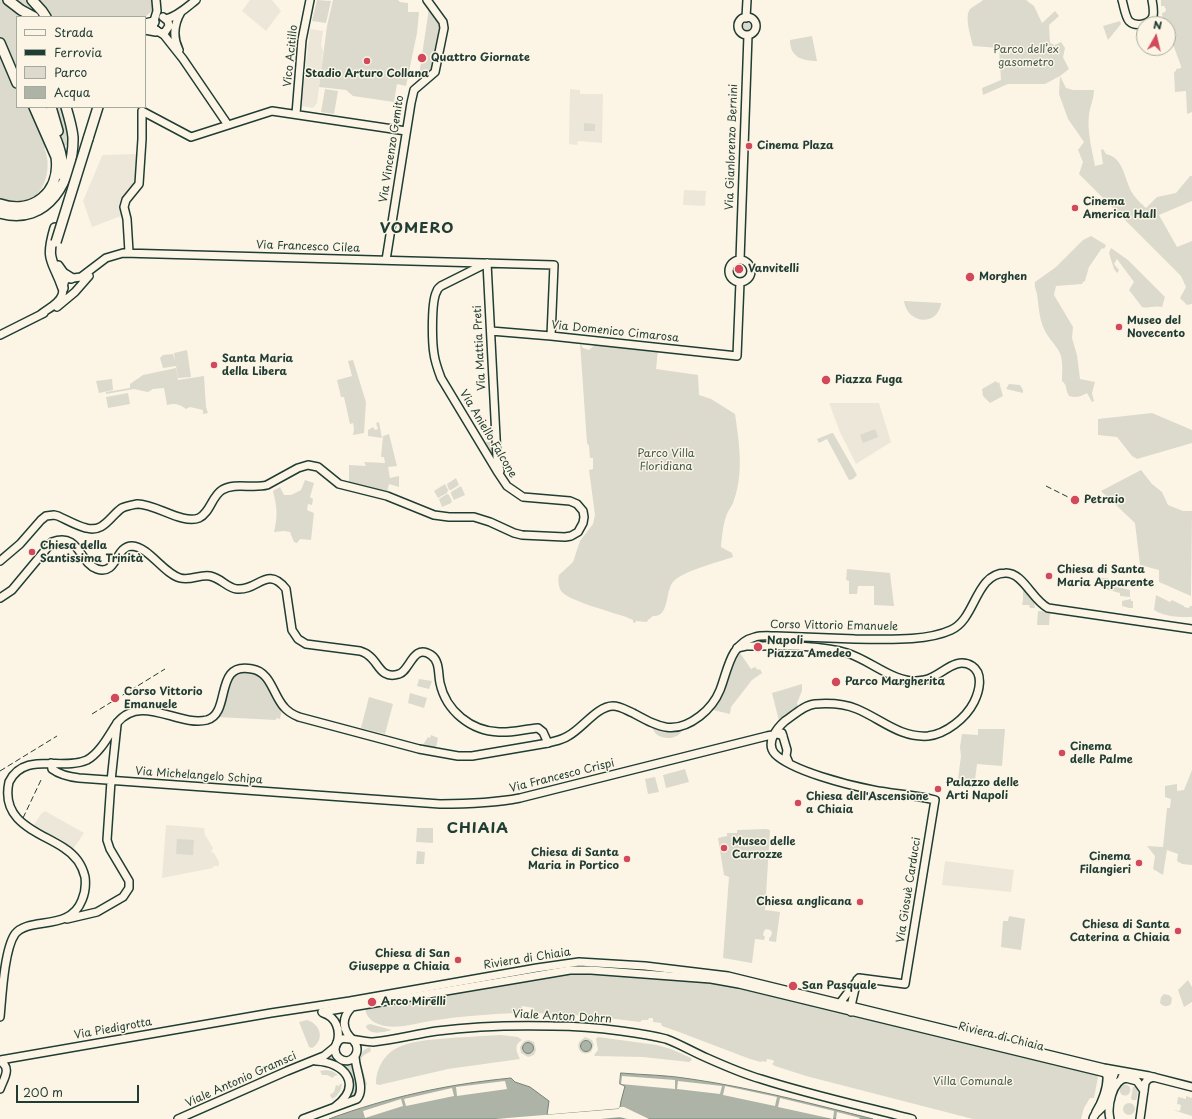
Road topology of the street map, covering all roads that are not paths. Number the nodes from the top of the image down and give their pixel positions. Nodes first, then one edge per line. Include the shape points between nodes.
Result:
1 (1, 0) edge
2 (8, 0) edge
3 (32, 0) edge
4 (158, 0) edge
5 (196, 0) edge
6 (310, 0) edge
7 (427, 0) edge
8 (747, 0) edge
9 (1122, 0) edge
10 (1152, 0) edge
11 (181, 12) junction
12 (22, 16) edge
13 (32, 16) edge
14 (45, 16) edge
15 (746, 16) junction
16 (168, 18) junction
17 (156, 28) edge
18 (146, 29) edge
19 (748, 35) junction
20 (0, 42) edge
21 (183, 59) junction
22 (16, 81) edge
23 (29, 108) edge
24 (35, 108) edge
25 (41, 108) edge
26 (51, 108) edge
27 (93, 108) edge
28 (98, 108) edge
29 (67, 112) edge
30 (296, 114) junction
31 (228, 125) junction
32 (406, 131) junction
33 (86, 139) junction
34 (56, 148) junction
35 (61, 185) junction
36 (0, 204) edge
37 (0, 213) edge
38 (128, 252) junction
39 (386, 260) junction
40 (740, 260) junction
41 (488, 263) junction
42 (64, 276) junction
43 (740, 282) junction
44 (79, 287) junction
45 (63, 288) joint
46 (40, 315) junction
47 (491, 331) junction
48 (0, 335) edge
49 (551, 336) junction
50 (502, 479) junction
51 (0, 561) edge
52 (0, 598) edge
53 (1192, 629) edge
54 (757, 636) junction
55 (757, 646) junction
56 (737, 648) junction
57 (117, 723) junction
58 (783, 723) junction
59 (773, 735) junction
60 (783, 736) junction
61 (105, 741) junction
62 (548, 743) junction
63 (786, 752) junction
64 (114, 753) junction
65 (777, 754) junction
66 (51, 763) junction
67 (790, 764) junction
68 (111, 781) junction
69 (352, 798) joint
70 (80, 906) junction
71 (89, 915) junction
72 (62, 920) junction
73 (857, 980) junction
74 (336, 1003) junction
75 (840, 1003) junction
76 (351, 1004) junction
77 (342, 1009) junction
78 (851, 1009) junction
79 (0, 1017) edge
80 (344, 1018) junction
81 (230, 1020) joint
82 (337, 1026) junction
83 (353, 1040) junction
84 (373, 1042) junction
85 (336, 1045) junction
86 (356, 1055) junction
87 (0, 1060) edge
88 (312, 1061) junction
89 (1103, 1072) junction
90 (1114, 1072) junction
91 (1154, 1077) junction
92 (1127, 1078) junction
93 (1115, 1086) junction
94 (1192, 1087) edge
95 (0, 1089) edge
96 (1144, 1093) junction
97 (336, 1106) junction
98 (1095, 1115) edge
99 (1109, 1117) edge
100 (1140, 1118) edge
101 (178, 1119) edge
102 (303, 1119) edge
103 (912, 1119) edge
104 (1117, 1119) edge

1 - 12 highway
2 - 13 highway
3 - 14 highway
4 - 16 street via 160,10
4 - 17 street
5 - 11 street
6 - 30 street, Vico Acitillo via 302,40
7 - 32 street, Via Vincenzo Gemito via 443,22 444,28 435,72 414,90
8 - 15 street
9 - 10 street via 1127,18 1139,25 1152,18
11 - 16 street
11 - 21 street via 174,36
15 - 19 street via 755,24 755,30
15 - 19 street via 738,28 742,34
16 - 17 street via 160,17
16 - 17 street via 169,28 166,32
17 - 18 highway
17 - 21 street
19 - 40 street, Via Gianlorenzo Bernini
20 - 22 highway
21 - 31 street
23 - 34 highway
24 - 34 highway
25 - 34 highway
26 - 34 highway via 56,126
27 - 33 highway
28 - 33 highway
29 - 35 highway via 73,136 72,154
30 - 31 street via 272,112
30 - 32 street
31 - 38 street via 191,137 142,111 139,184 126,200 124,207
32 - 39 street, Via Vincenzo Gemito
33 - 42 highway, bridge via 55,246 56,260
34 - 35 highway via 63,162
34 - 36 highway via 57,166 53,182 43,197 28,205 12,207
35 - 37 highway via 52,200 36,212 19,216
38 - 39 street, Via Francesco Cilea
38 - 42 street, Via Francesco Cilea via 106,258 84,276
38 - 44 street, Via Francesco Cilea via 102,264
39 - 41 street, Via Francesco Cilea
40 - 43 street via 747,262 751,272 748,279
40 - 43 street via 733,262 729,271 731,278
41 - 47 street, Via Mattia Preti
41 - 49 street, Via Francesco Cilea via 554,265
41 - 50 street, Via Aniello Falcone via 437,290 434,298 433,348 440,374
42 - 44 street via 76,281
42 - 45 highway
43 - 49 street, Via Domenico Cimarosa via 737,356
44 - 46 street, Via Francesco Cilea via 59,306
45 - 46 street, Via Francesco Cilea via 59,301
46 - 48 street, Via Francesco Cilea
47 - 49 street, Via Domenico Cimarosa
47 - 50 street, Via Mattia Preti via 496,457
50 - 51 street, Via Aniello Falcone via 507,486 523,497 570,501 577,504 584,517 580,530 571,536 522,535 474,518 434,515 387,496 339,484 318,467 308,465 267,486 234,486 222,489 206,512 195,519 138,504 122,508 96,529 86,528 58,516 46,516
52 - 62 street via 12,590 52,542 59,539 74,544 90,565 100,569 112,567 121,551 134,546 180,578 207,575 235,589 245,589 263,579 275,579 286,589 292,630 303,643 360,651 368,654 382,671 391,675 405,671 414,656 429,654 437,663 443,695 450,707 466,722 476,728 498,732 538,728
53 - 54 street, Corso Vittorio Emanuele via 1048,608 1017,577 1004,573 992,577 983,586 962,623 939,634 889,640
54 - 55 street via 751,642
54 - 56 street, Corso Vittorio Emanuele
55 - 56 street
55 - 58 street via 836,650 857,656 910,681 927,680 959,663 972,666 978,673 979,689 970,708 951,727 936,734 920,736 904,733 858,709 828,704 807,706
56 - 62 street, Corso Vittorio Emanuele via 729,660 715,700 691,722 667,728 620,707 607,707 570,736
57 - 61 street
57 - 62 street, Corso Vittorio Emanuele via 125,716 141,710 208,720 215,716 220,708 227,679 235,671 244,668 263,673 280,702 294,715 419,749 449,755 472,756
57 - 64 street
58 - 59 street
58 - 60 street
59 - 60 street, Via Francesco Crispi
59 - 65 street via 772,744
59 - 69 street, Via Francesco Crispi via 503,801 448,804
60 - 63 street
61 - 64 street via 112,744
61 - 66 street via 95,754 84,760
63 - 65 street
63 - 67 street
64 - 68 street
65 - 67 street
66 - 68 street, Via Michelangelo Schipa via 54,770 66,776
66 - 70 street via 32,764 13,776 5,791 6,808 19,825 55,842 76,858 85,881 85,893
67 - 73 street, Via Giosuè Carducci via 845,783 935,800 905,984 861,978
68 - 69 street, Via Michelangelo Schipa
68 - 71 street via 107,843 129,883 128,891 123,897
70 - 71 street via 82,913
70 - 72 street
71 - 72 street
72 - 79 street via 27,927 15,935 9,951
73 - 75 street
73 - 78 street
74 - 76 street, Riviera di Chiaia
74 - 77 street
74 - 81 street, Riviera di Chiaia
75 - 76 street, Riviera di Chiaia via 724,976 645,966 578,962
75 - 78 street, Riviera di Chiaia
76 - 77 street
76 - 78 street, Riviera di Chiaia via 581,970 722,980
76 - 80 street
77 - 80 street
77 - 82 street
77 - 82 street via 322,1012 331,1016
78 - 89 street, Riviera di Chiaia
78 - 90 street, Riviera di Chiaia
80 - 83 street via 345,1030
81 - 87 street, Via Piedigrotta
82 - 85 street via 339,1035
83 - 84 street, Viale Anton Dohrn
83 - 85 street via 346,1038
83 - 86 street via 357,1046
84 - 86 street, Viale Anton Dohrn via 361,1048
84 - 103 street, Viale Anton Dohrn via 436,1031 487,1026 561,1026 620,1031 664,1039 744,1074
85 - 86 street via 336,1054 341,1060 349,1060
85 - 88 street, Viale Antonio Gramsci via 324,1056
86 - 97 street via 355,1066 361,1088 360,1096
87 - 95 street via 6,1065 7,1070
88 - 97 street via 333,1064 345,1073 349,1084 348,1094
88 - 101 street, Viale Antonio Gramsci
89 - 90 street, Riviera di Chiaia
89 - 98 street via 1107,1075 1107,1082
90 - 91 street
90 - 92 street
90 - 93 street
90 - 98 street via 1106,1102
91 - 94 street
91 - 96 street via 1146,1081
92 - 93 street via 1119,1080
92 - 96 street via 1138,1082
93 - 99 street
96 - 100 street
97 - 102 street
98 - 99 street via 1103,1111
99 - 104 street

